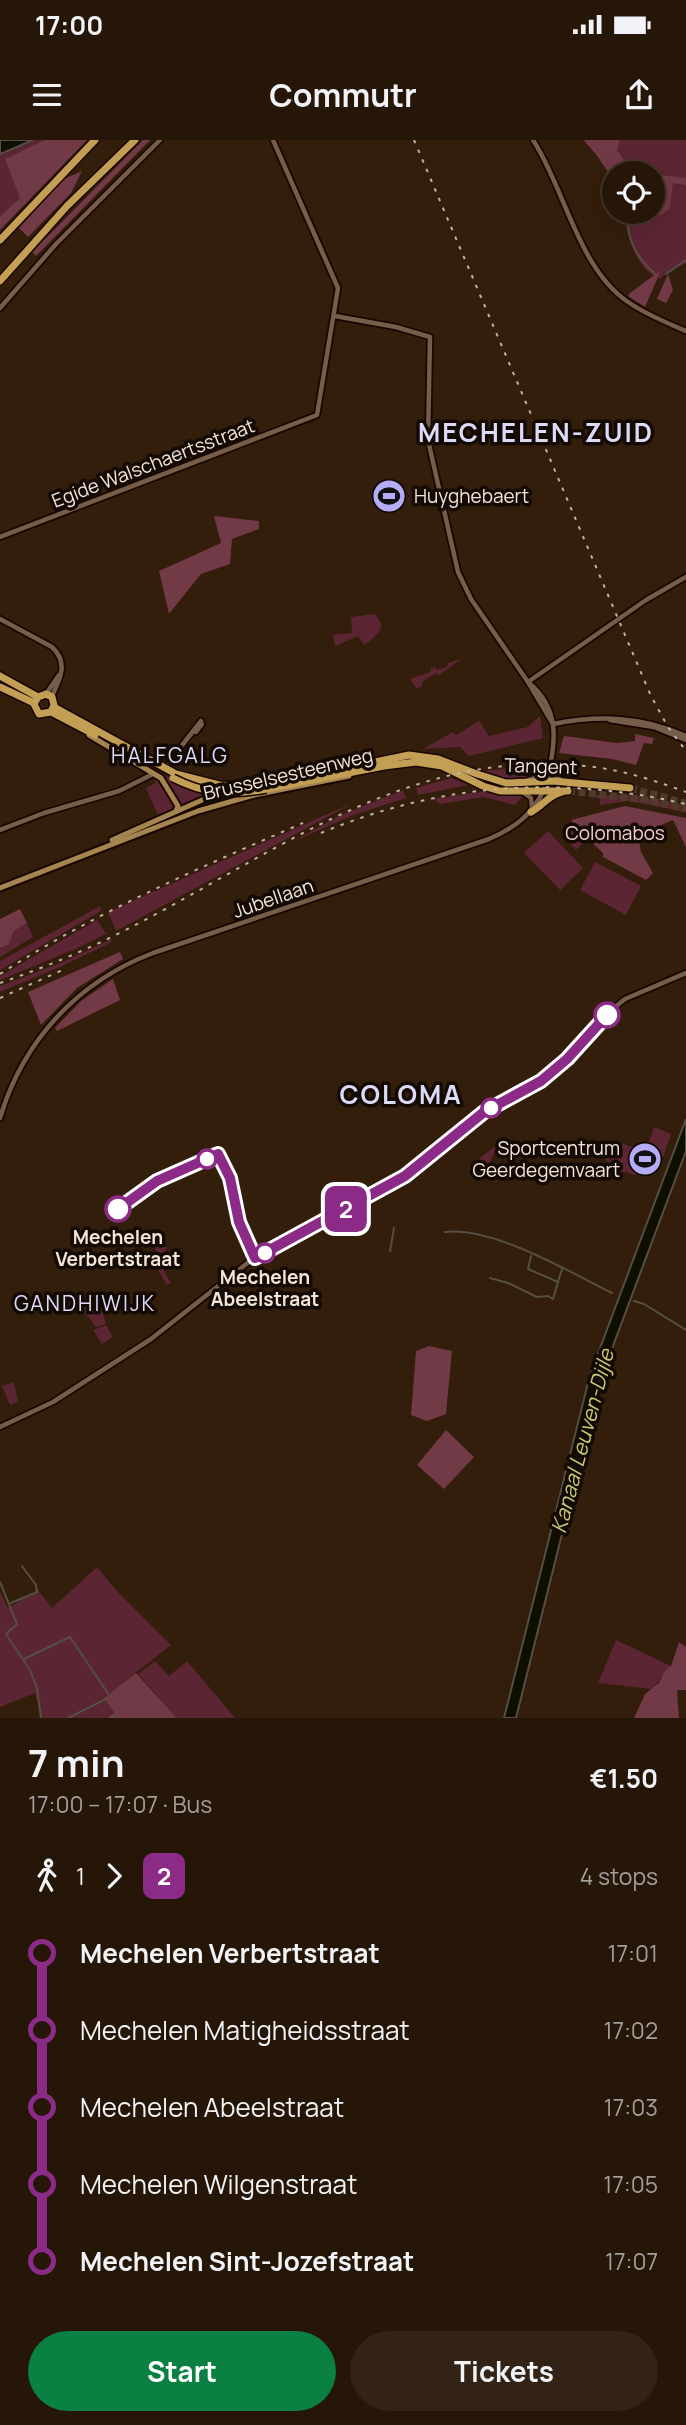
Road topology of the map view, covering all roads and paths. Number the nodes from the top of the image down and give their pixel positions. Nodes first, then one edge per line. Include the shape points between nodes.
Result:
1 (95, 140) edge
2 (135, 140) edge
3 (160, 140) edge
4 (273, 140) edge
5 (533, 140) edge
6 (2, 237) edge
7 (0, 281) edge
8 (0, 308) edge
9 (335, 316) junction
10 (686, 331) edge
11 (0, 537) edge
12 (686, 577) edge
13 (0, 619) edge
14 (0, 676) edge
15 (528, 682) junction
16 (0, 687) edge
17 (42, 698) junction
18 (53, 710) junction
19 (202, 723) dead end
20 (553, 724) junction
21 (78, 727) junction
22 (686, 738) edge
23 (415, 759) junction
24 (169, 762) dead end
25 (393, 765) junction
26 (550, 766) junction
27 (151, 775) dead end
28 (175, 776) junction
29 (547, 781) junction
30 (563, 781) junction
31 (527, 782) junction
32 (252, 787) junction
33 (630, 788) tunnel mouth
34 (231, 790) junction
35 (544, 790) junction
36 (518, 792) junction
37 (218, 793) junction
38 (232, 801) junction
39 (176, 811) junction
40 (198, 811) junction
41 (528, 815) junction
42 (0, 830) edge
43 (129, 835) junction
44 (0, 888) edge
45 (686, 973) edge
46 (0, 1118) edge
47 (0, 1427) edge

1 - 6 highway
2 - 7 highway
3 - 8 street
4 - 9 street via 338,288
5 - 10 street via 574,229 605,279 626,301
9 - 11 street, Egide Walschaertsstraat via 317,415
9 - 15 street via 430,337 428,440 454,560 471,599
12 - 15 street
13 - 17 street via 56,650 62,660 62,672
14 - 17 highway
15 - 20 street
16 - 17 highway
17 - 18 highway
17 - 18 highway via 35,709 39,714
18 - 21 highway
18 - 28 highway
19 - 24 street
20 - 22 street via 606,719
20 - 26 street, Jubellaan
21 - 28 highway
21 - 39 main road via 161,778 178,806
23 - 25 highway, Brusselsesteenweg
23 - 31 highway, Tangent via 454,764 498,781
23 - 32 highway, Brusselsesteenweg
23 - 36 highway, Tangent via 492,789
25 - 28 highway, bridge via 243,794 196,789
25 - 38 main road, Brusselsesteenweg
26 - 29 street, Jubellaan
26 - 30 street
26 - 31 street
27 - 42 street via 114,793
28 - 32 highway
28 - 37 main road
29 - 30 highway, Tangent
29 - 31 highway, Tangent
29 - 35 street, Jubellaan
30 - 33 highway, Tangent
32 - 34 main road, Brusselsesteenweg
34 - 37 main road, Brusselsesteenweg
34 - 38 main road via 227,797
35 - 36 highway, Tangent
35 - 41 street, Jubellaan
35 - 41 highway, Tangent via 568,791 551,796
36 - 41 street via 531,799
37 - 39 main road, Brusselsesteenweg
37 - 40 main road via 220,802
38 - 40 main road, Brusselsesteenweg
39 - 43 main road, Brusselsesteenweg
40 - 43 main road, Brusselsesteenweg
41 - 46 street, Jubellaan via 480,843 163,949 116,970 76,998 41,1034 17,1074
43 - 44 main road, Brusselsesteenweg
45 - 47 street via 625,999 547,1076 484,1112 405,1176 250,1261 146,1342 53,1402

